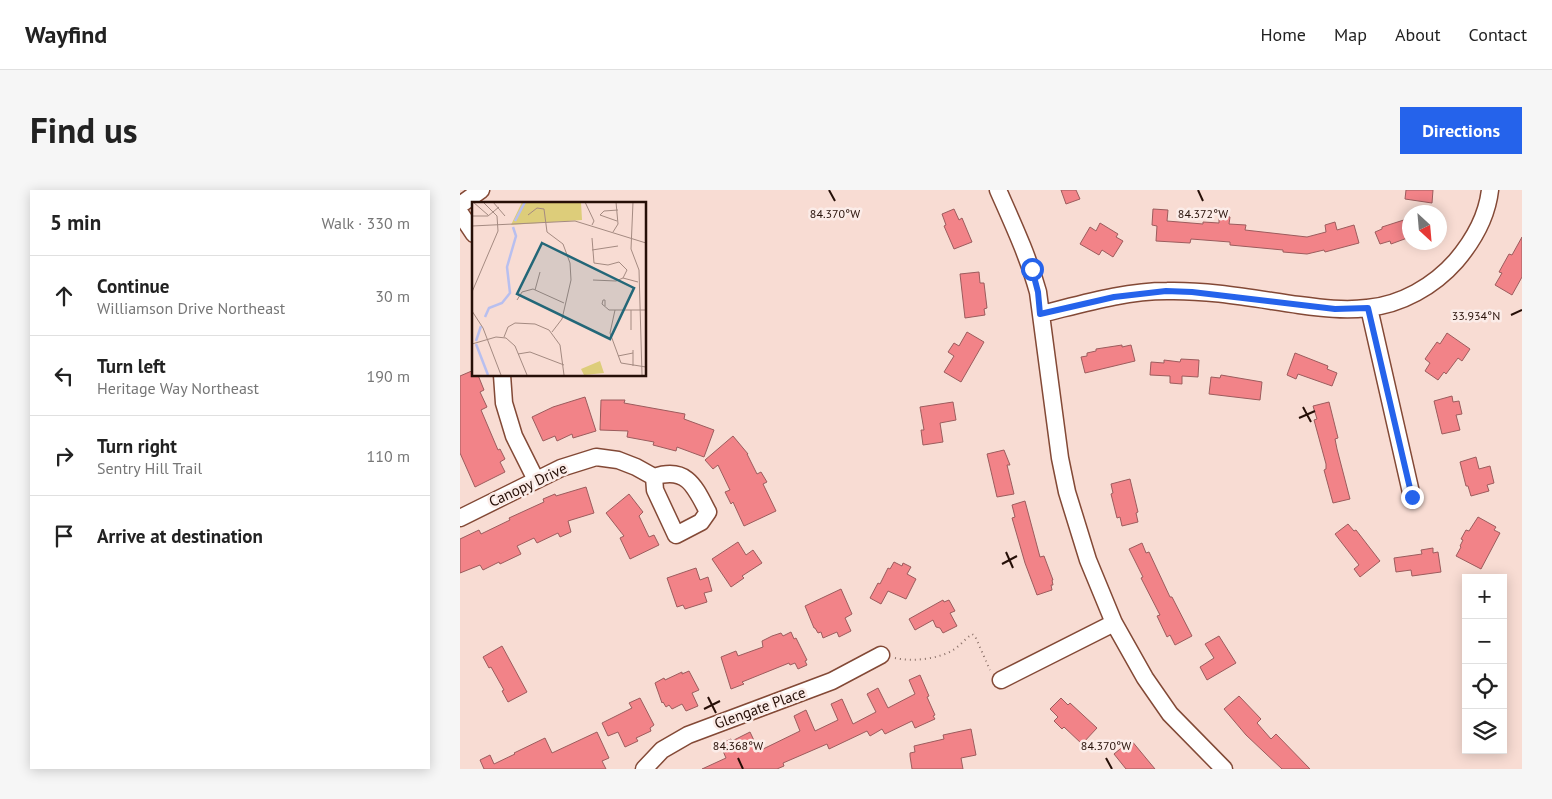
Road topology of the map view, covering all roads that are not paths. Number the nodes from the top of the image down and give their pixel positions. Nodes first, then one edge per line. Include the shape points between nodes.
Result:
1 (481, 190) edge
2 (998, 190) edge
3 (1490, 190) edge
4 (460, 205) edge
5 (460, 213) edge
6 (472, 231) edge
7 (1368, 308) junction
8 (1040, 314) junction
9 (502, 376) edge
10 (654, 477) dead end
11 (536, 480) junction
12 (1412, 497) dead end
13 (460, 518) edge
14 (1114, 623) junction
15 (881, 655) road end
16 (1001, 680) road end
17 (644, 769) edge
18 (1224, 769) edge

1 - 4 street
2 - 8 street via 1032,269
3 - 7 street via 1480,224 1447,271 1423,289 1396,302
5 - 6 street
7 - 8 street via 1335,309 1166,291 1114,297
7 - 12 street
8 - 14 street via 1067,492 1088,560
9 - 11 street via 504,403 514,436
10 - 11 street, Canopy Drive via 618,460 596,457
11 - 13 street, Canopy Drive
14 - 16 street
14 - 18 street via 1170,714
15 - 17 street, Glengate Place via 832,681 688,735 662,750

